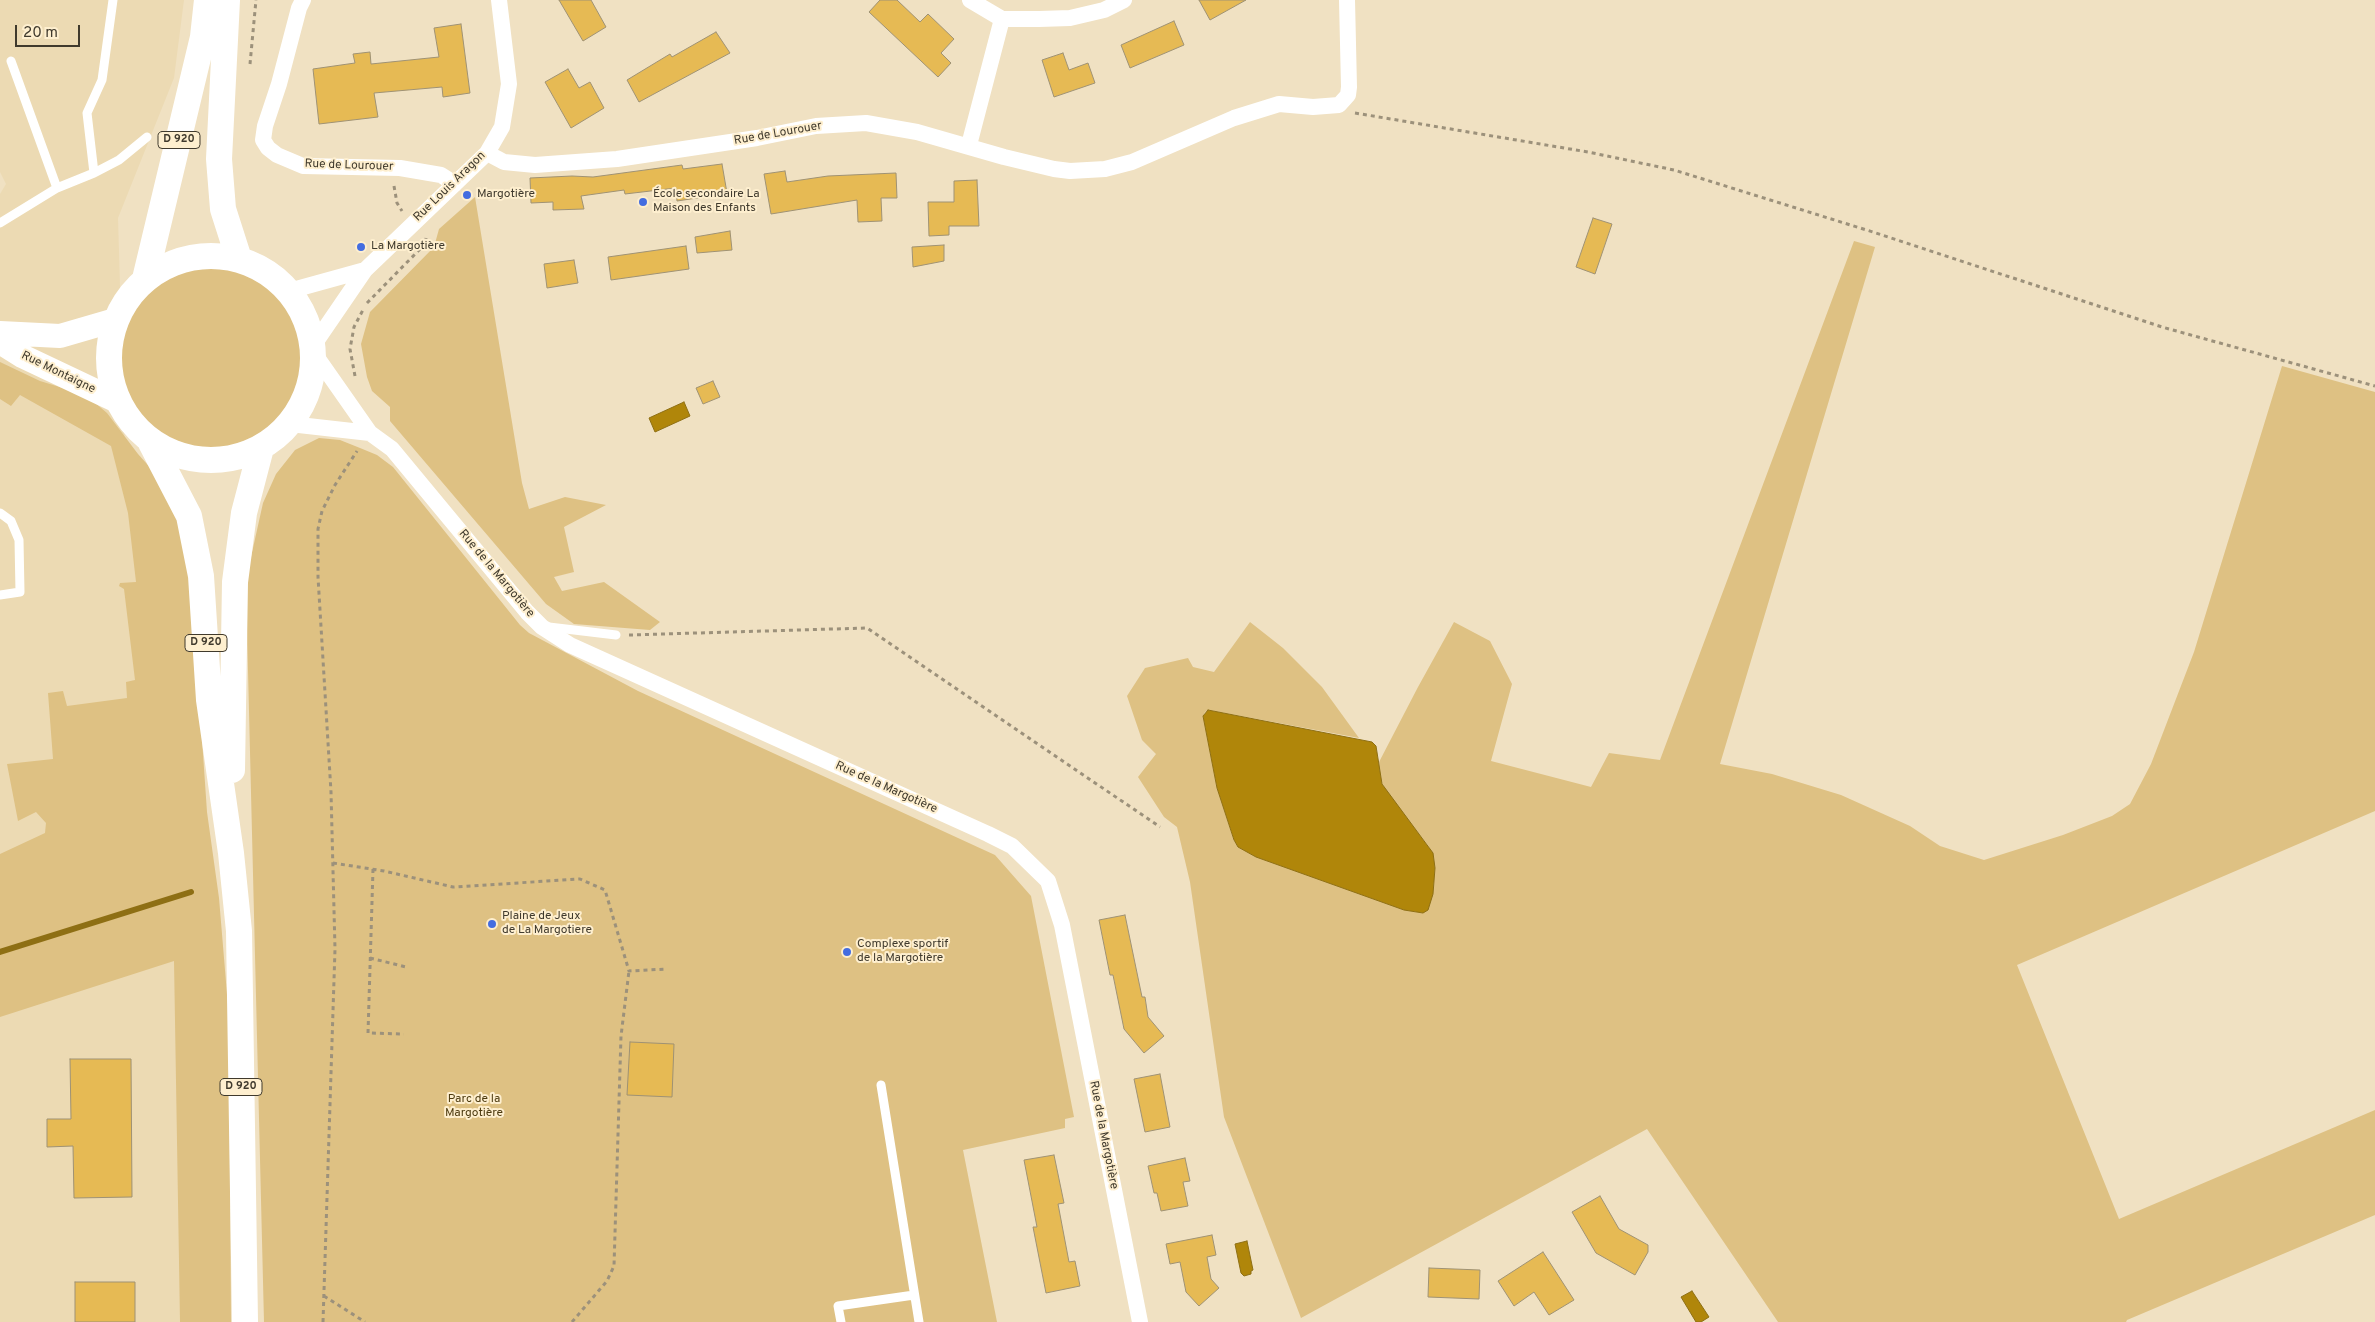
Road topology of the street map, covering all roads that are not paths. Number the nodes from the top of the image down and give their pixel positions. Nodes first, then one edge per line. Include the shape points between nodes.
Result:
1 (113, 0) edge
2 (207, 0) edge
3 (227, 0) edge
4 (303, 0) edge
5 (499, 0) edge
6 (970, 0) edge
7 (1124, 0) edge
8 (1347, 0) edge
9 (1002, 19) junction
10 (10, 61) dead end
11 (146, 137) dead end
12 (969, 145) junction
13 (487, 153) junction
14 (94, 173) junction
15 (454, 184) junction
16 (57, 188) junction
17 (0, 223) edge
18 (239, 259) junction
19 (365, 270) junction
20 (145, 279) junction
21 (289, 291) junction
22 (115, 320) junction
23 (0, 333) edge
24 (0, 342) edge
25 (314, 350) junction
26 (117, 401) junction
27 (290, 424) junction
28 (370, 432) junction
29 (151, 442) junction
30 (261, 448) junction
31 (0, 513) edge
32 (0, 595) edge
33 (542, 626) junction
34 (616, 635) road end
35 (230, 853) junction
36 (881, 1084) dead end
37 (914, 1294) junction
38 (245, 1322) edge
39 (841, 1322) edge
40 (919, 1322) edge
41 (1140, 1322) edge

1 - 14 lane via 102,80 87,113
2 - 20 main road, D 920 via 204,37
3 - 18 main road via 218,159 223,209
4 - 15 street, Rue de Lourouer via 265,126 263,140 268,148 303,166 400,168 441,175
5 - 13 street, Rue Louis Aragon via 509,84 502,127
6 - 9 street
7 - 9 street via 1104,10 1070,18
8 - 12 street, Rue de Lourouer via 1349,87 1343,102 1313,107 1279,104 1234,118 1132,162 1105,169 1070,171 1004,157
9 - 12 street
10 - 16 lane
11 - 14 lane via 119,160
12 - 13 street, Rue de Lourouer via 866,123 816,126 617,159 535,165 504,162
13 - 15 street, Rue Louis Aragon
14 - 16 lane
15 - 19 street, Rue Louis Aragon
16 - 17 lane
18 - 20 main road via 215,255 190,257 166,265
18 - 21 main road via 267,271
19 - 21 street, Rue Louis Aragon
19 - 25 street, Rue Louis Aragon
20 - 22 main road
21 - 25 main road via 305,316
22 - 23 street, Rue Montaigne via 60,336
22 - 26 main road via 108,361
24 - 26 street, Rue Montaigne via 22,356
25 - 27 main road via 308,391
25 - 28 street, Rue de la Margotière
26 - 29 main road via 131,424
27 - 28 street
27 - 30 main road
28 - 33 street, Rue de la Margotière via 392,449
29 - 30 main road via 176,456 205,462 234,459
29 - 35 main road, D 920 via 189,516 200,567 209,700
30 - 35 main road, D 920 via 244,513 235,582
31 - 32 lane via 11,520 19,540 20,592
33 - 34 lane
33 - 41 street, Rue de la Margotière via 570,645 1004,842 1033,864 1048,881 1062,925
35 - 38 main road, D 920 via 239,931
36 - 37 lane
37 - 39 lane via 838,1306
37 - 40 lane

